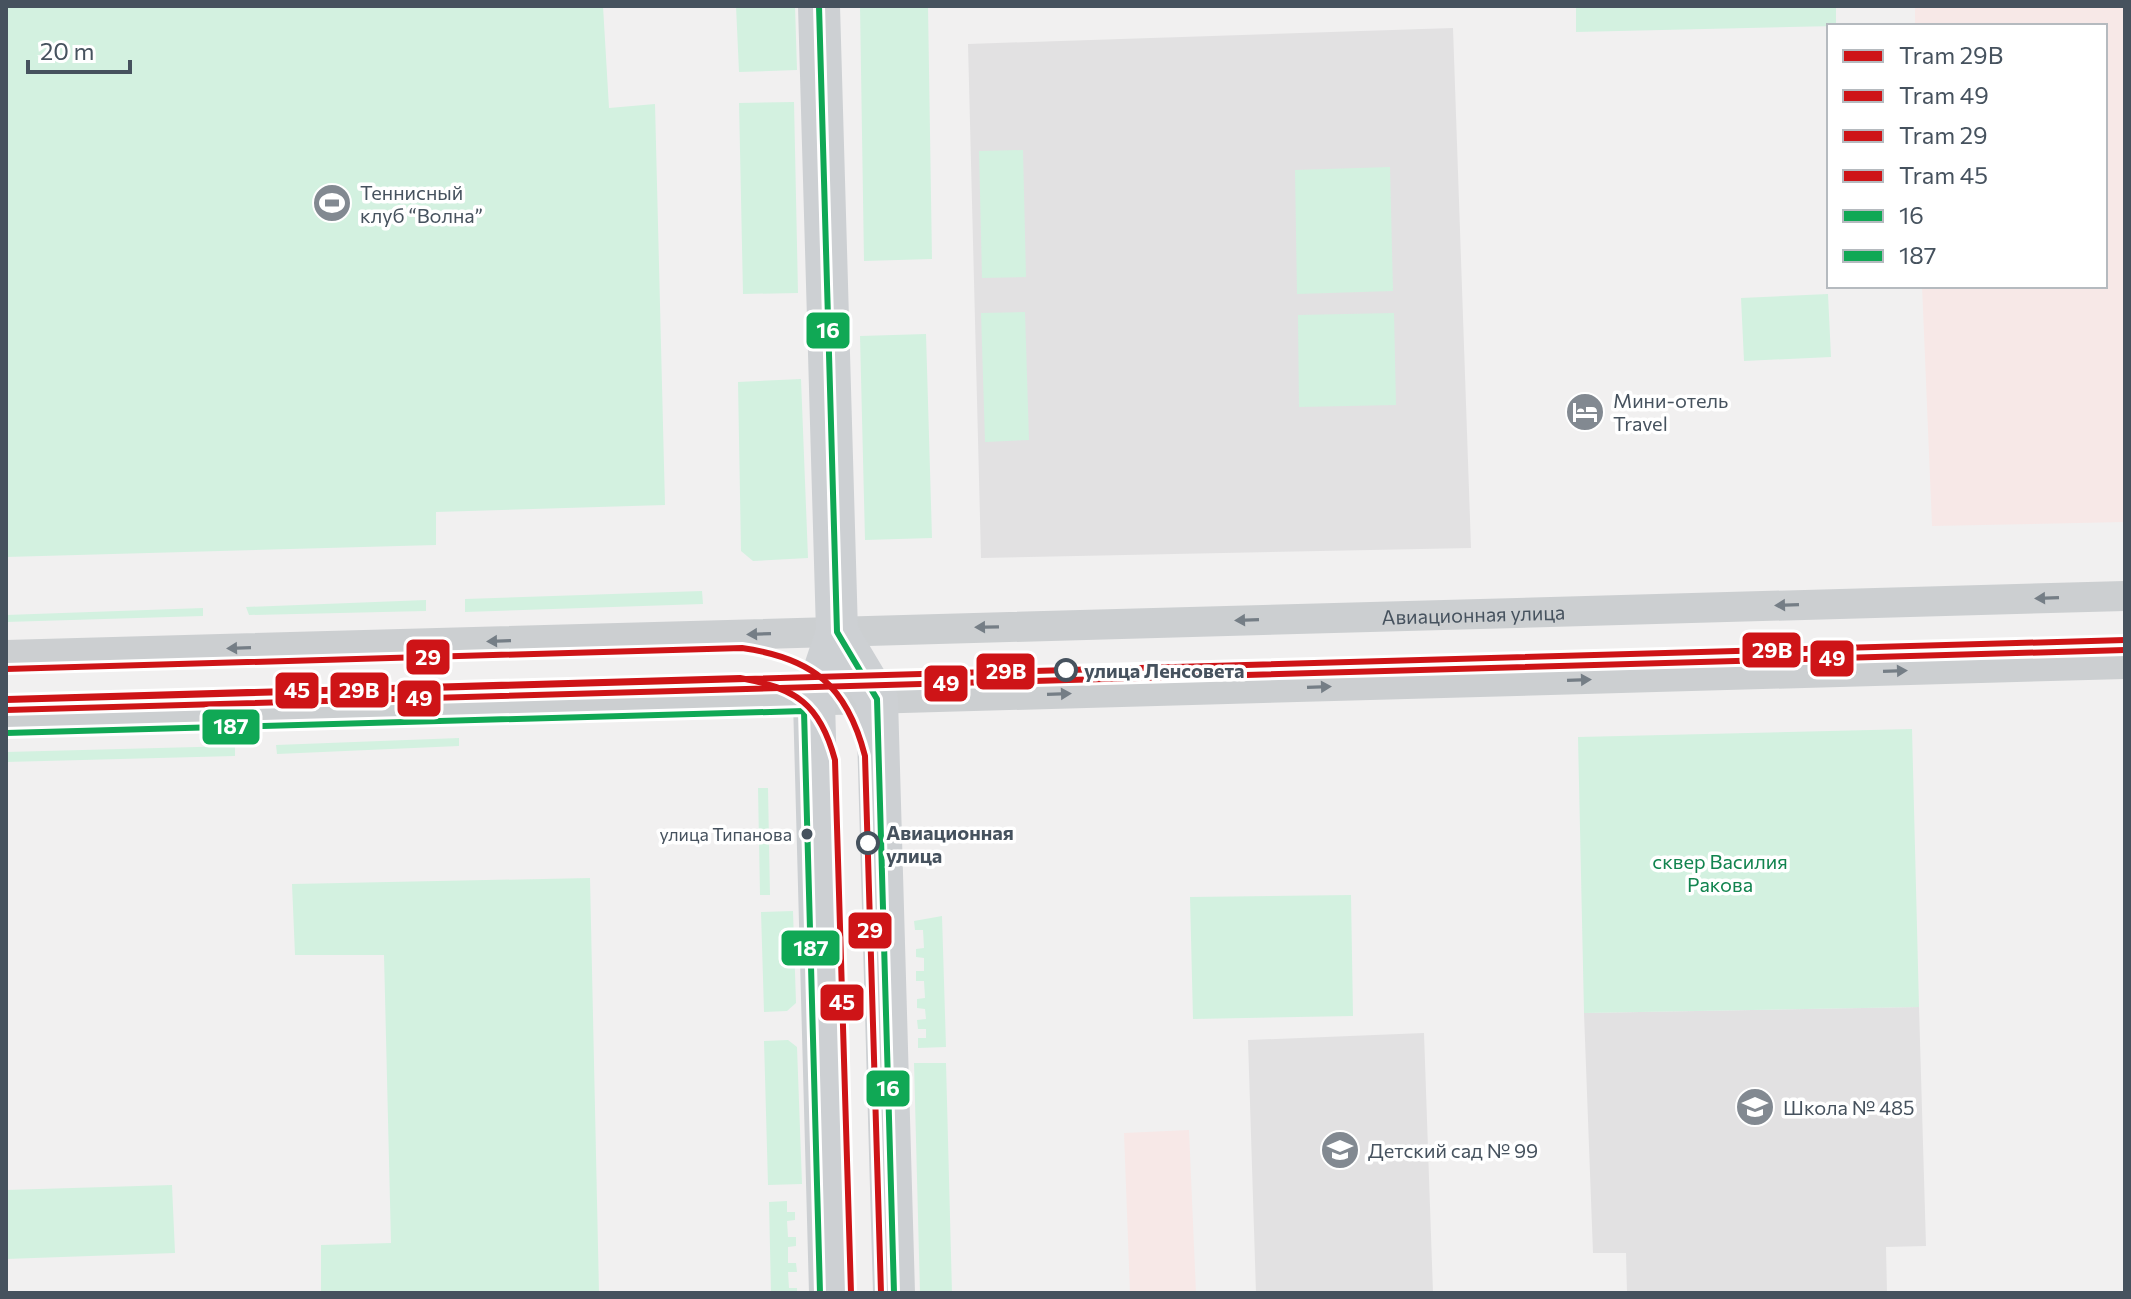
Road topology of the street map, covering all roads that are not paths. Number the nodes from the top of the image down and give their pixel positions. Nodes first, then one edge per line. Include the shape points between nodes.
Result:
1 (819, 6) edge
2 (2125, 596) edge
3 (837, 632) junction
4 (6, 655) edge
5 (2125, 664) edge
6 (877, 699) junction
7 (814, 701) junction
8 (6, 723) edge
9 (830, 1293) edge
10 (894, 1293) edge

1 - 3 street
2 -> 3 street, Авиационная улица
3 -> 4 street, Авиационная улица
3 - 6 street
3 - 7 street
6 -> 5 street
6 - 7 street
6 - 10 street
7 - 8 street
7 - 9 street

